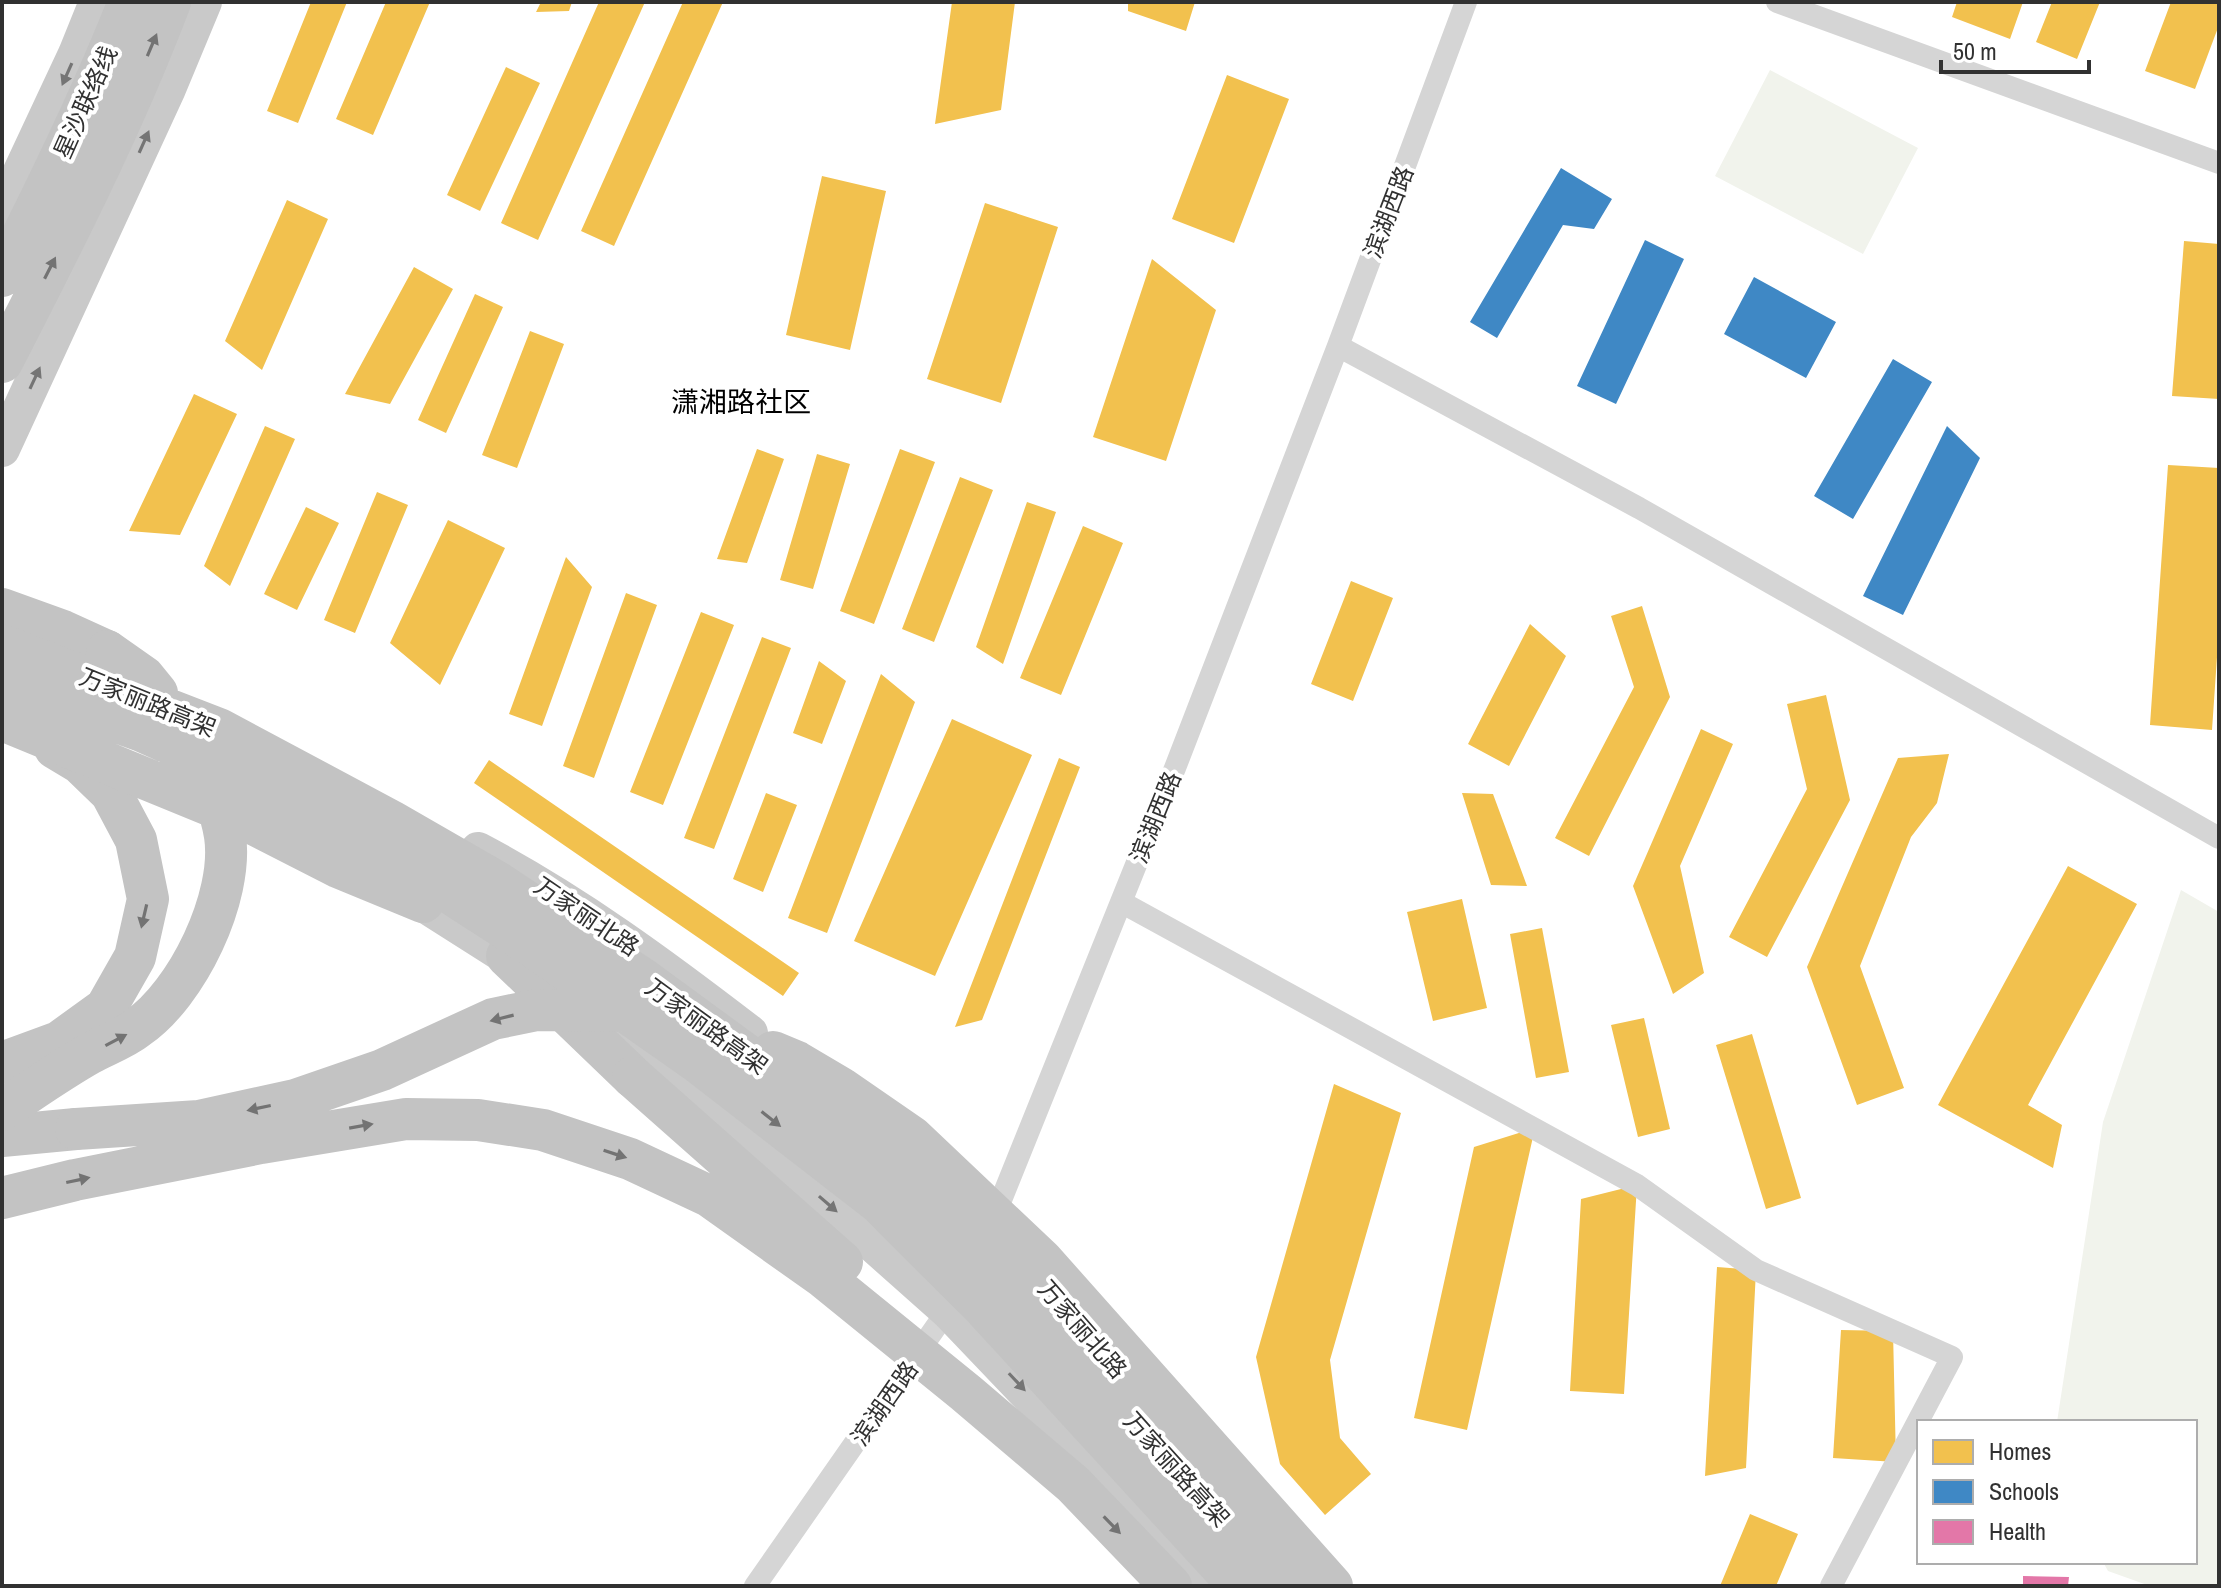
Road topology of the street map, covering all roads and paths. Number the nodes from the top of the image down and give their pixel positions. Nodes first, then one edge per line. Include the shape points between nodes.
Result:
1 (97, 2) edge
2 (129, 2) edge
3 (170, 2) edge
4 (204, 2) edge
5 (1466, 2) edge
6 (1777, 2) edge
7 (2219, 163) edge
8 (21, 206) edge
9 (2, 276) edge
10 (22, 324) junction
11 (1338, 346) junction
12 (2, 362) edge
13 (2, 378) edge
14 (2, 449) edge
15 (2, 609) edge
16 (2, 628) edge
17 (2, 645) edge
18 (2, 680) edge
19 (9, 717) edge
20 (2219, 838) edge
21 (1121, 902) junction
22 (520, 951) junction
23 (2, 1063) edge
24 (2, 1110) edge
25 (2, 1136) edge
26 (2, 1198) edge
27 (991, 1225) junction
28 (949, 1312) junction
29 (1919, 1420) edge
30 (1917, 1423) edge
31 (1073, 1484) junction
32 (755, 1586) edge
33 (1171, 1586) edge
34 (1210, 1586) edge
35 (1239, 1586) edge
36 (1282, 1586) edge
37 (1310, 1586) edge
38 (1332, 1586) edge
39 (1831, 1586) edge

1 -> 8 main road via 52,107
2 - 8 highway, 星沙联络线 via 109,51
10 -> 3 highway
14 -> 4 main road
5 - 11 street, 滨湖西路
6 - 7 street
8 - 9 highway, 星沙联络线
10 - 12 highway
10 - 13 highway
11 - 20 street via 1639,508
11 - 21 street, 滨湖西路
24 -> 15 highway, bridge via 138,1028 178,988 210,928 225,872 225,837 213,791 187,734 144,677 107,651
16 - 27 main road, 万家丽北路 via 241,723 539,882 681,979
17 - 36 highway, 万家丽路高架, bridge via 219,729 391,821 509,890 762,1066 909,1185 1007,1279
18 - 22 highway, 万家丽路高架, bridge via 142,731 252,780 419,873
19 - 22 highway, bridge via 244,819
19 -> 23 highway, bridge via 80,763 111,793 136,840 148,899 135,957 106,1008 59,1042
21 - 27 street, 滨湖西路
21 - 29 street via 1637,1185 1756,1270 1952,1357
22 -> 28 main road via 673,1073
22 - 31 highway, bridge via 633,1077 973,1379
22 -> 35 highway, 万家丽路高架, bridge via 696,1061 879,1203 985,1309
38 -> 25 highway, bridge via 1042,1260 912,1137 797,1062 671,1014 537,1010 493,1019 382,1070 295,1100 199,1121
26 -> 31 highway, bridge via 261,1143 406,1119 478,1120 543,1130 630,1159 709,1196 823,1277
27 - 28 street, 滨湖西路
27 - 37 main road, 万家丽北路
28 - 32 street, 滨湖西路
28 -> 34 main road
30 - 39 street
31 -> 33 highway, bridge

